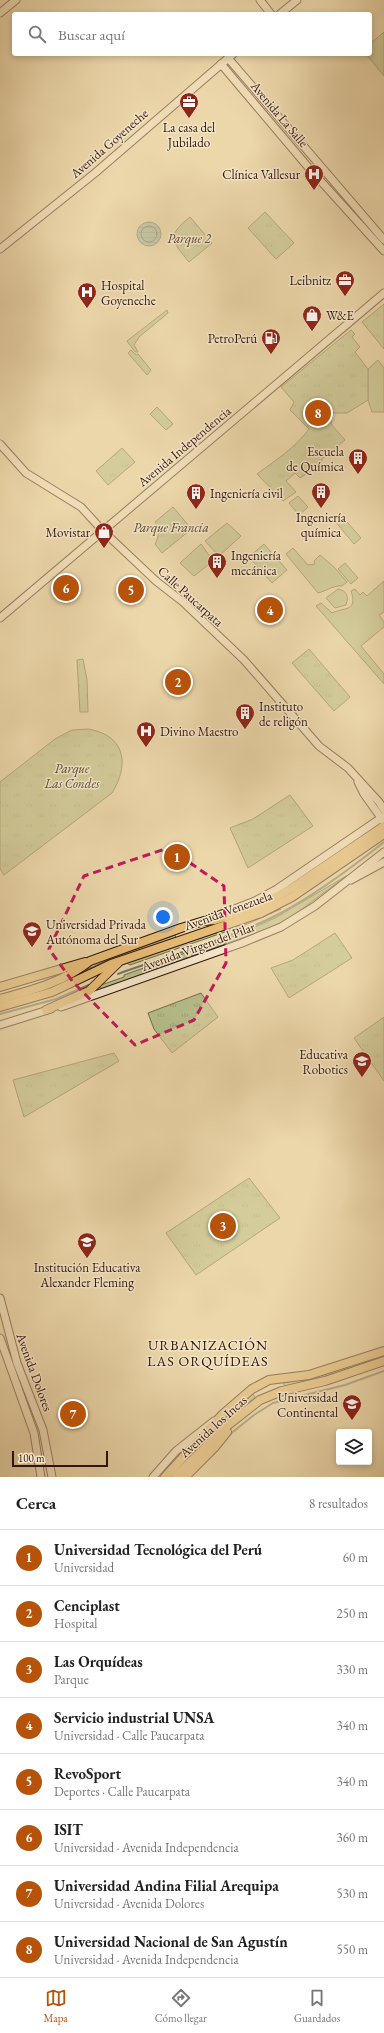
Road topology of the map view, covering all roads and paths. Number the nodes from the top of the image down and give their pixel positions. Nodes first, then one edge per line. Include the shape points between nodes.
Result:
1 (16, 0) edge
2 (260, 0) edge
3 (297, 0) edge
4 (269, 12) edge
5 (282, 12) edge
6 (0, 13) edge
7 (230, 56) edge
8 (221, 64) junction
9 (379, 239) edge
10 (0, 249) edge
11 (384, 251) edge
12 (384, 292) edge
13 (0, 444) edge
14 (103, 531) junction
15 (0, 618) edge
16 (356, 778) junction
17 (384, 810) edge
18 (383, 820) edge
19 (384, 834) edge
20 (384, 852) edge
21 (384, 862) edge
22 (345, 882) junction
23 (90, 961) junction
24 (120, 961) junction
25 (0, 987) edge
26 (0, 999) edge
27 (0, 1007) edge
28 (46, 1010) junction
29 (0, 1024) edge
30 (0, 1298) edge
31 (0, 1338) edge
32 (384, 1351) edge
33 (384, 1361) edge
34 (302, 1376) junction
35 (305, 1386) junction
36 (252, 1389) junction
37 (260, 1400) junction
38 (223, 1414) junction
39 (241, 1414) junction
40 (41, 1477) edge
41 (52, 1477) edge
42 (153, 1477) edge
43 (165, 1477) edge
44 (176, 1477) edge
45 (185, 1477) edge

1 - 6 main road
2 - 4 main road
3 - 5 main road
7 - 8 main road, Avenida Goyeneche
7 - 9 main road, Avenida La Salle
8 - 9 main road, Avenida La Salle via 308,167
8 - 10 main road, Avenida Goyeneche via 94,174
9 - 11 main road, Avenida La Salle
12 - 14 main road, Avenida Independencia
13 - 14 main road, Calle Paucarpata via 26,473 81,507
14 - 15 main road, Avenida Independencia
14 - 16 main road, Calle Paucarpata via 244,660 319,746 348,768
16 - 17 main road, Calle Paucarpata
16 - 18 main road, Calle Paucarpata
18 - 23 main road, Avenida Venezuela via 272,900 245,912 204,921
19 - 24 main road, Avenida Venezuela via 275,907
20 - 22 main road, Avenida Virgen del Pilar
21 - 22 main road via 355,880
22 - 28 main road, Avenida Virgen del Pilar via 315,906 268,934 100,994
23 - 25 main road
23 - 26 main road, Avenida Venezuela via 79,970 51,984
24 - 27 main road, Avenida Venezuela via 52,992
24 - 28 main road via 89,991
28 - 29 main road, Avenida Virgen del Pilar
30 - 41 main road, Avenida Dolores via 16,1363 43,1430
31 - 40 main road, Avenida Dolores via 34,1433
32 - 34 main road, Avenida los Incas
33 - 35 main road, Avenida los Incas
34 - 35 main road
34 - 36 main road, Avenida los Incas via 269,1380
35 - 37 main road, Avenida los Incas via 282,1391
36 - 37 main road via 260,1394
36 - 38 main road, Avenida los Incas
37 - 39 main road, Avenida los Incas
38 - 42 main road, Avenida los Incas via 181,1447
38 - 43 main road, Avenida los Incas
39 - 44 main road, Avenida los Incas
39 - 45 main road via 214,1448

